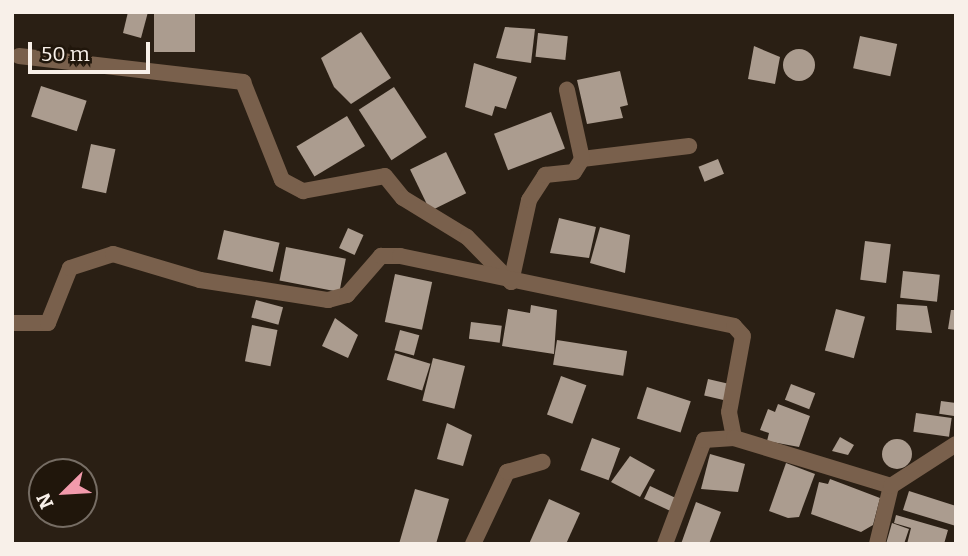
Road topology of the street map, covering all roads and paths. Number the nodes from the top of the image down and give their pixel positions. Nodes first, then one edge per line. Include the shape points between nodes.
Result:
1 (19, 56) dead end
2 (567, 90) dead end
3 (690, 146) dead end
4 (582, 159) junction
5 (510, 282) junction
6 (12, 323) edge
7 (734, 438) junction
8 (956, 444) edge
9 (543, 462) dead end
10 (891, 486) junction
11 (473, 544) edge
12 (665, 544) edge
13 (877, 544) edge

1 - 5 street via 243,82 282,180 303,191 384,176 403,198 467,237
2 - 4 street
3 - 4 street
4 - 5 street via 574,172 545,175 529,200
5 - 6 street via 381,256 347,295 328,300 200,280 113,254 69,268 48,323
5 - 7 street via 734,326 743,336 729,412
7 - 10 street
7 - 12 street via 704,440
8 - 10 street
9 - 11 street via 508,472
10 - 13 street

